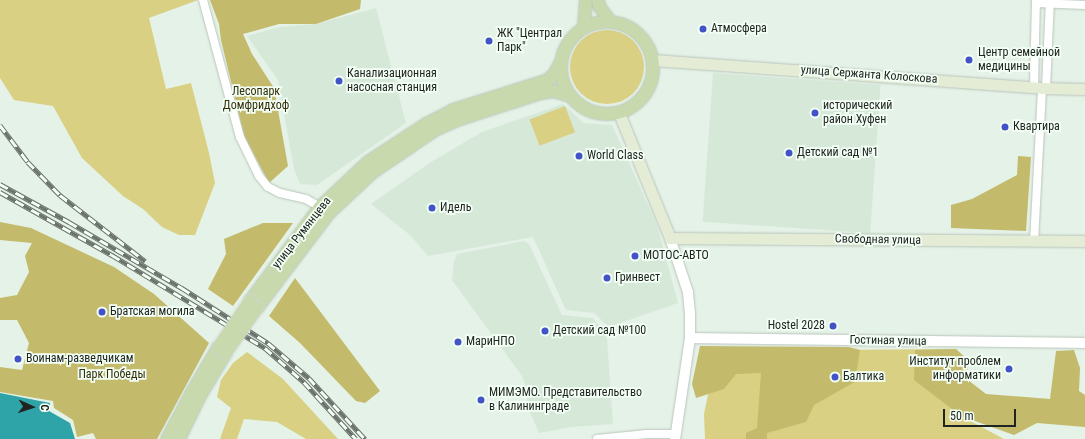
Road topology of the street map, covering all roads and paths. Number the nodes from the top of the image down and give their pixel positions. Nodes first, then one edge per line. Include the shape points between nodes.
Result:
1 (203, 0) edge
2 (586, 0) edge
3 (598, 0) edge
4 (1036, 2) edge
5 (1050, 2) edge
6 (1085, 5) edge
7 (610, 21) junction
8 (584, 27) junction
9 (653, 60) junction
10 (560, 63) junction
11 (1041, 87) junction
12 (1085, 89) edge
13 (570, 96) junction
14 (619, 113) junction
15 (320, 207) junction
16 (670, 238) junction
17 (1085, 241) edge
18 (1034, 242) junction
19 (254, 304) junction
20 (690, 338) junction
21 (1085, 343) edge
22 (222, 351) junction
23 (675, 437) edge
24 (167, 439) edge
25 (178, 439) edge
26 (597, 439) edge

1 - 15 street via 240,138 259,176 268,187 280,193 306,198
2 - 8 main road
3 - 7 main road via 599,6
4 - 5 street
4 - 11 street
5 - 6 street
5 - 11 street
7 - 8 main road via 596,22
7 - 9 main road via 624,24 638,32 648,45
8 - 10 main road via 572,36 564,48
9 - 11 main road, улица Сержанта Колоскова
9 - 14 main road via 653,77 646,93 635,106
10 - 13 main road via 562,81
10 - 15 main road, улица Румянцева via 548,80 453,110 426,124 368,162
11 - 12 main road, улица Сержанта Колоскова
11 - 18 street
13 - 14 main road via 584,109 601,114
13 - 19 main road, улица Румянцева via 553,91 541,93 457,120 435,130 373,172 329,213
14 - 16 main road
15 - 19 main road, улица Румянцева
16 - 18 main road, Свободная улица
16 - 20 street via 688,292
17 - 18 main road, Свободная улица
19 - 22 main road, улица Румянцева, bridge
20 - 21 street, Гостиная улица
20 - 23 street
22 - 24 main road, улица Румянцева via 192,392
22 - 25 main road, улица Румянцева
23 - 26 street via 647,434

